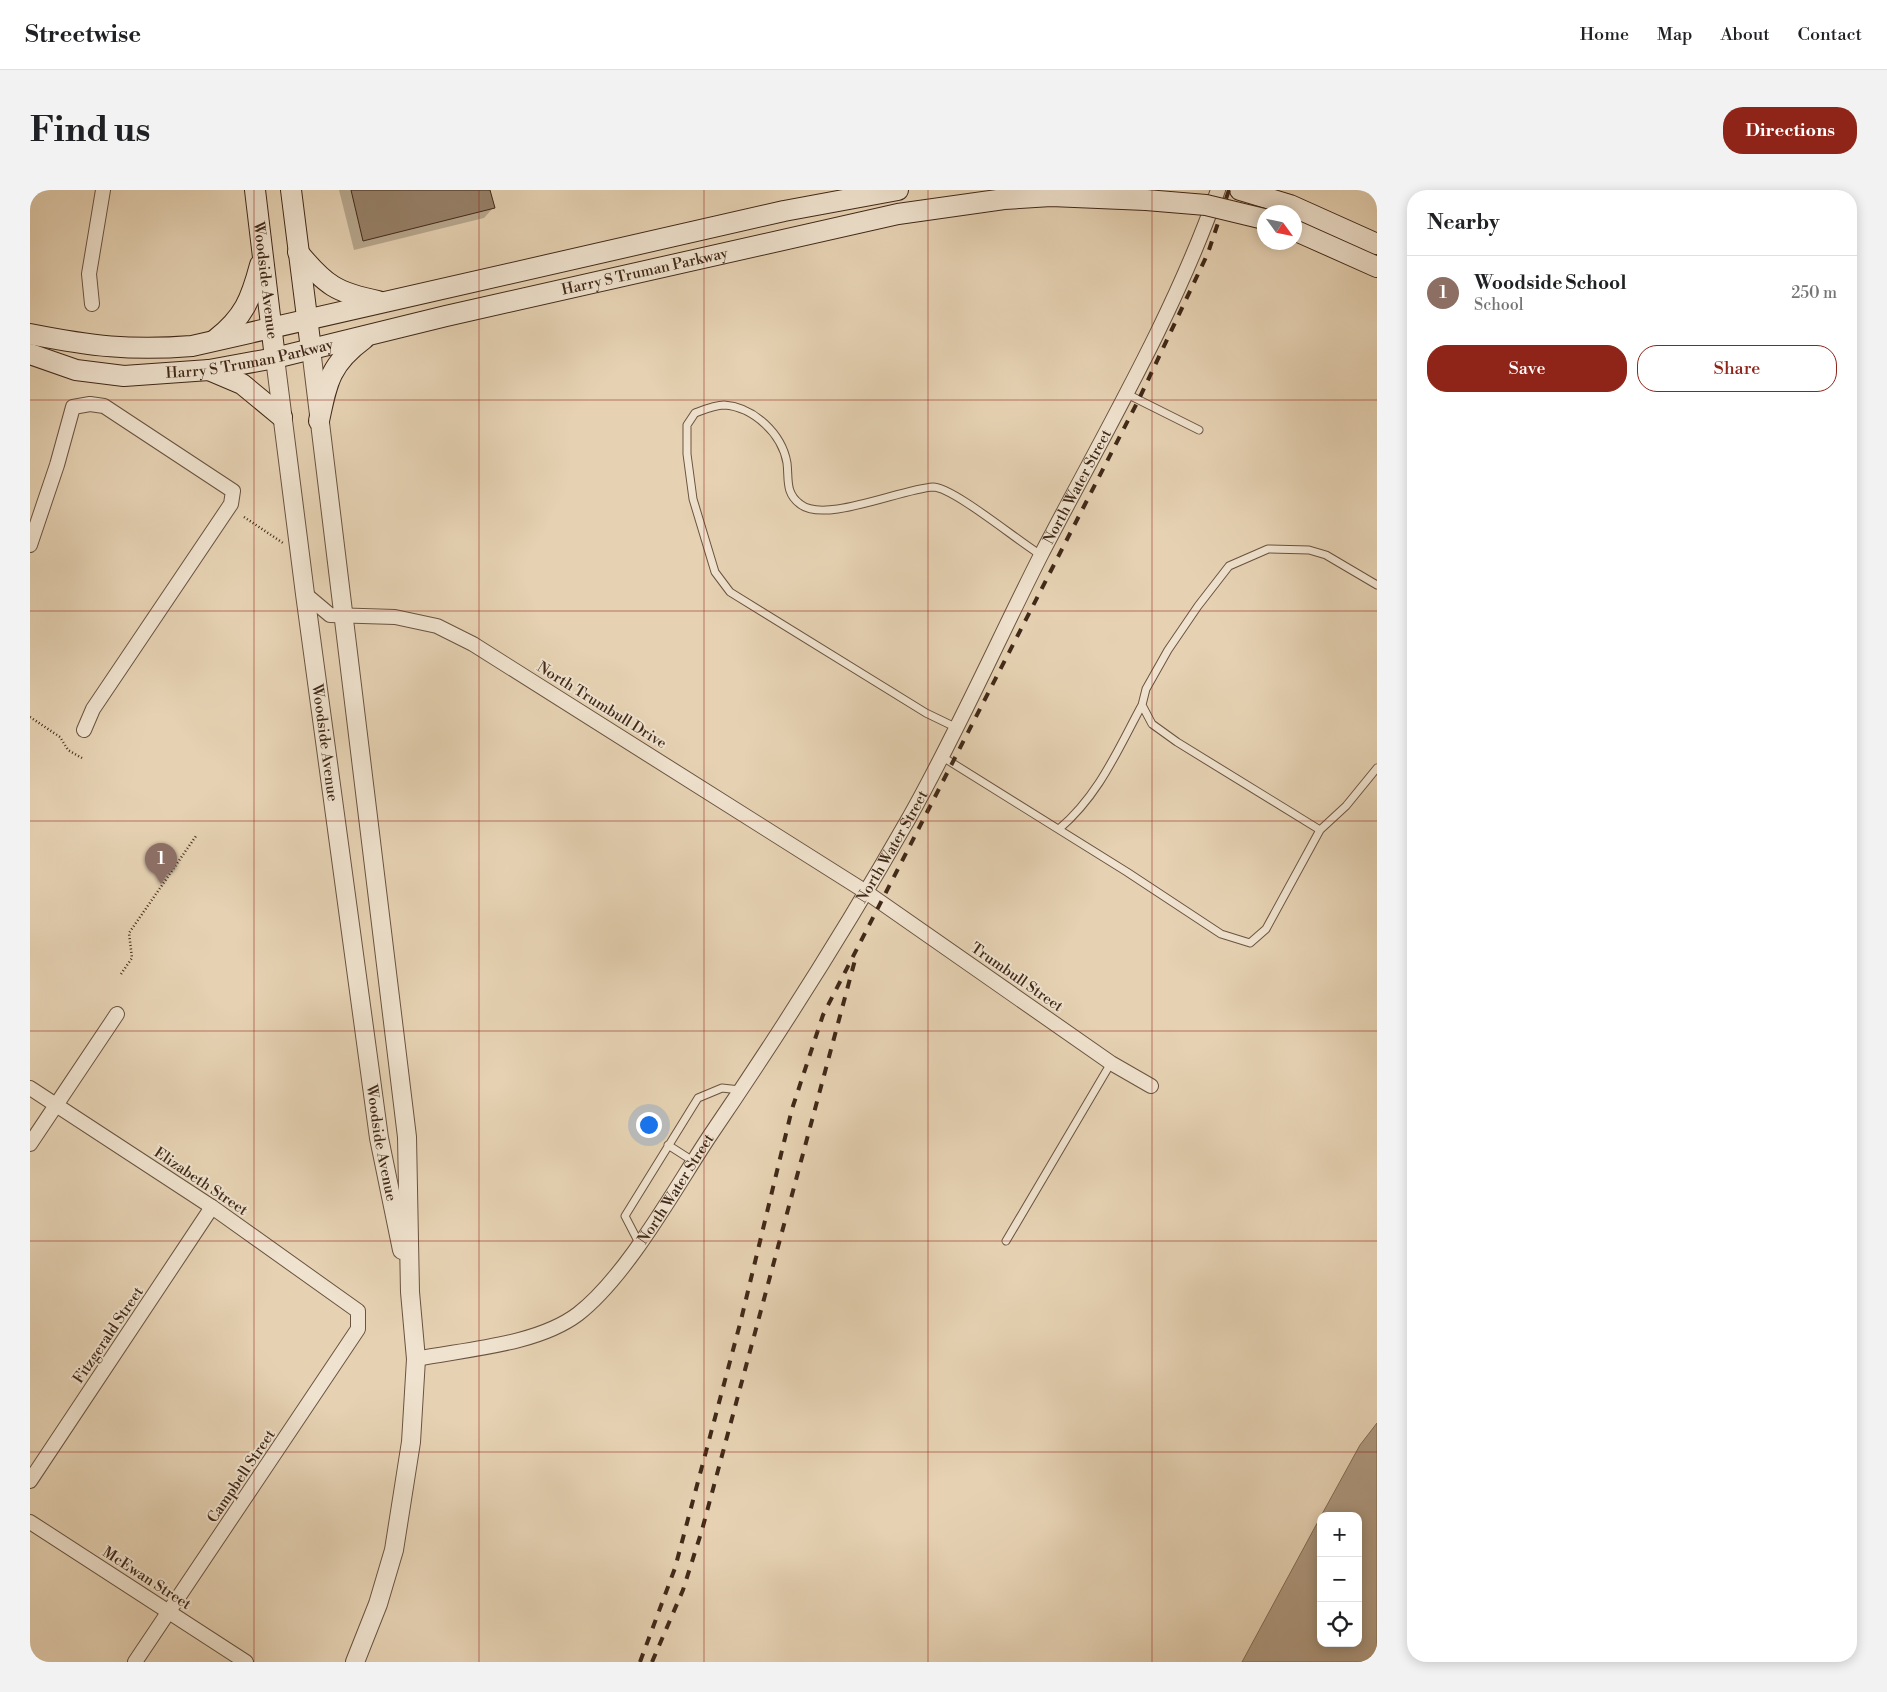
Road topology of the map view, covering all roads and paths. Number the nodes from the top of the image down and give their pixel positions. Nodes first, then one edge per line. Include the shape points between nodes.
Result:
1 (103, 190) edge
2 (255, 190) edge
3 (291, 190) edge
4 (898, 190) edge
5 (1218, 190) edge
6 (1240, 190) edge
7 (1257, 217) edge
8 (1302, 234) edge
9 (1377, 244) edge
10 (298, 252) junction
11 (263, 256) junction
12 (1377, 267) edge
13 (388, 302) junction
14 (92, 304) dead end
15 (307, 320) junction
16 (272, 328) junction
17 (30, 334) edge
18 (370, 335) junction
19 (212, 341) junction
20 (311, 349) junction
21 (30, 354) edge
22 (275, 358) junction
23 (209, 370) junction
24 (1127, 394) junction
25 (282, 417) junction
26 (319, 421) junction
27 (1199, 430) dead end
28 (244, 517) dead end
29 (283, 543) dead end
30 (30, 545) edge
31 (1041, 555) junction
32 (1377, 585) edge
33 (305, 594) junction
34 (344, 616) junction
35 (1142, 705) junction
36 (30, 717) edge
37 (955, 727) junction
38 (84, 730) dead end
39 (941, 756) junction
40 (82, 758) dead end
41 (1377, 768) edge
42 (1059, 829) junction
43 (1320, 830) junction
44 (196, 836) dead end
45 (866, 892) junction
46 (121, 974) dead end
47 (117, 1014) dead end
48 (1111, 1063) junction
49 (1151, 1086) dead end
50 (30, 1088) edge
51 (741, 1090) junction
52 (56, 1105) junction
53 (30, 1144) edge
54 (668, 1145) junction
55 (693, 1161) junction
56 (212, 1207) junction
57 (1006, 1241) dead end
58 (639, 1243) junction
59 (410, 1292) junction
60 (353, 1305) joint
61 (416, 1359) junction
62 (30, 1481) edge
63 (30, 1522) edge
64 (169, 1611) junction
65 (135, 1662) edge
66 (246, 1662) edge
67 (355, 1662) edge

1 - 14 street via 89,274
2 - 11 main road, Woodside Avenue
3 - 10 main road, Woodside Avenue
4 - 13 main road, Harry S Truman Parkway via 784,211
5 - 24 street, North Water Street via 1175,295
6 - 9 main road via 1290,205
7 - 18 main road, Harry S Truman Parkway, bridge via 1206,205 1146,200 1051,196 1004,198 898,214
8 - 12 main road
10 - 13 main road via 331,286 352,296
10 - 15 main road, Woodside Avenue
11 - 16 main road, Woodside Avenue
11 - 19 main road via 244,312
13 - 15 main road, Harry S Truman Parkway
15 - 16 main road, Harry S Truman Parkway
15 - 20 main road, Woodside Avenue
16 - 19 main road, Harry S Truman Parkway
16 - 22 main road, Woodside Avenue
17 - 19 main road, Harry S Truman Parkway via 117,349 171,348
18 - 20 main road, Harry S Truman Parkway
18 - 26 main road via 349,350 337,365 327,382
20 - 22 main road, Harry S Truman Parkway
20 - 26 street, Woodside Avenue
21 - 23 main road, Harry S Truman Parkway via 76,370 124,376
22 - 23 main road, Harry S Truman Parkway
22 - 25 street, Woodside Avenue
23 - 25 main road via 242,384
24 - 27 lane
24 - 31 street, North Water Street
25 - 33 street, Woodside Avenue
26 - 34 street, Woodside Avenue
28 - 29 path
30 - 38 street via 57,465 72,407 104,406 229,487 234,495 93,709
31 - 37 street, North Water Street
31 - 37 lane via 970,504 935,487 849,507 811,510 800,504 788,489 787,462 780,442 748,411 723,405 695,413 688,424 686,454 693,500 715,572 730,592 926,713
32 - 35 lane via 1326,555 1309,550 1268,549 1229,566 1168,650 1146,689
33 - 34 street, North Trumbull Drive via 330,615
33 - 59 street, Woodside Avenue via 379,1138
34 - 45 street, North Trumbull Drive via 368,615 436,626 473,644
34 - 59 street, Woodside Avenue via 408,1137
35 - 42 lane via 1093,795
35 - 43 lane via 1152,724 1177,742
36 - 40 path via 60,737 68,750
37 - 39 street, North Water Street
39 - 42 lane
39 - 45 street, North Water Street
41 - 43 lane via 1346,806
42 - 43 lane via 1221,934 1250,943 1266,929
44 - 46 path via 129,934 132,958
45 - 48 street, Trumbull Street
45 - 51 street, North Water Street via 784,1027
47 - 52 street
48 - 49 street, Trumbull Street
48 - 57 lane
50 - 52 street, Elizabeth Street
51 - 54 lane via 722,1088 698,1098
51 - 55 street, North Water Street
52 - 53 street
52 - 56 street, Elizabeth Street
54 - 55 lane
54 - 58 lane via 625,1216
55 - 58 street, North Water Street
56 - 60 street, Elizabeth Street
56 - 62 street, Fitzgerald Street
58 - 61 street, North Water Street via 599,1294 556,1328 518,1340
59 - 61 street, Woodside Avenue
60 - 64 street, Campbell Street via 358,1311 358,1329
61 - 67 street, Woodside Avenue via 412,1442 401,1513 378,1604
63 - 64 street, McEwan Street
64 - 65 street, Campbell Street
64 - 66 street, McEwan Street

